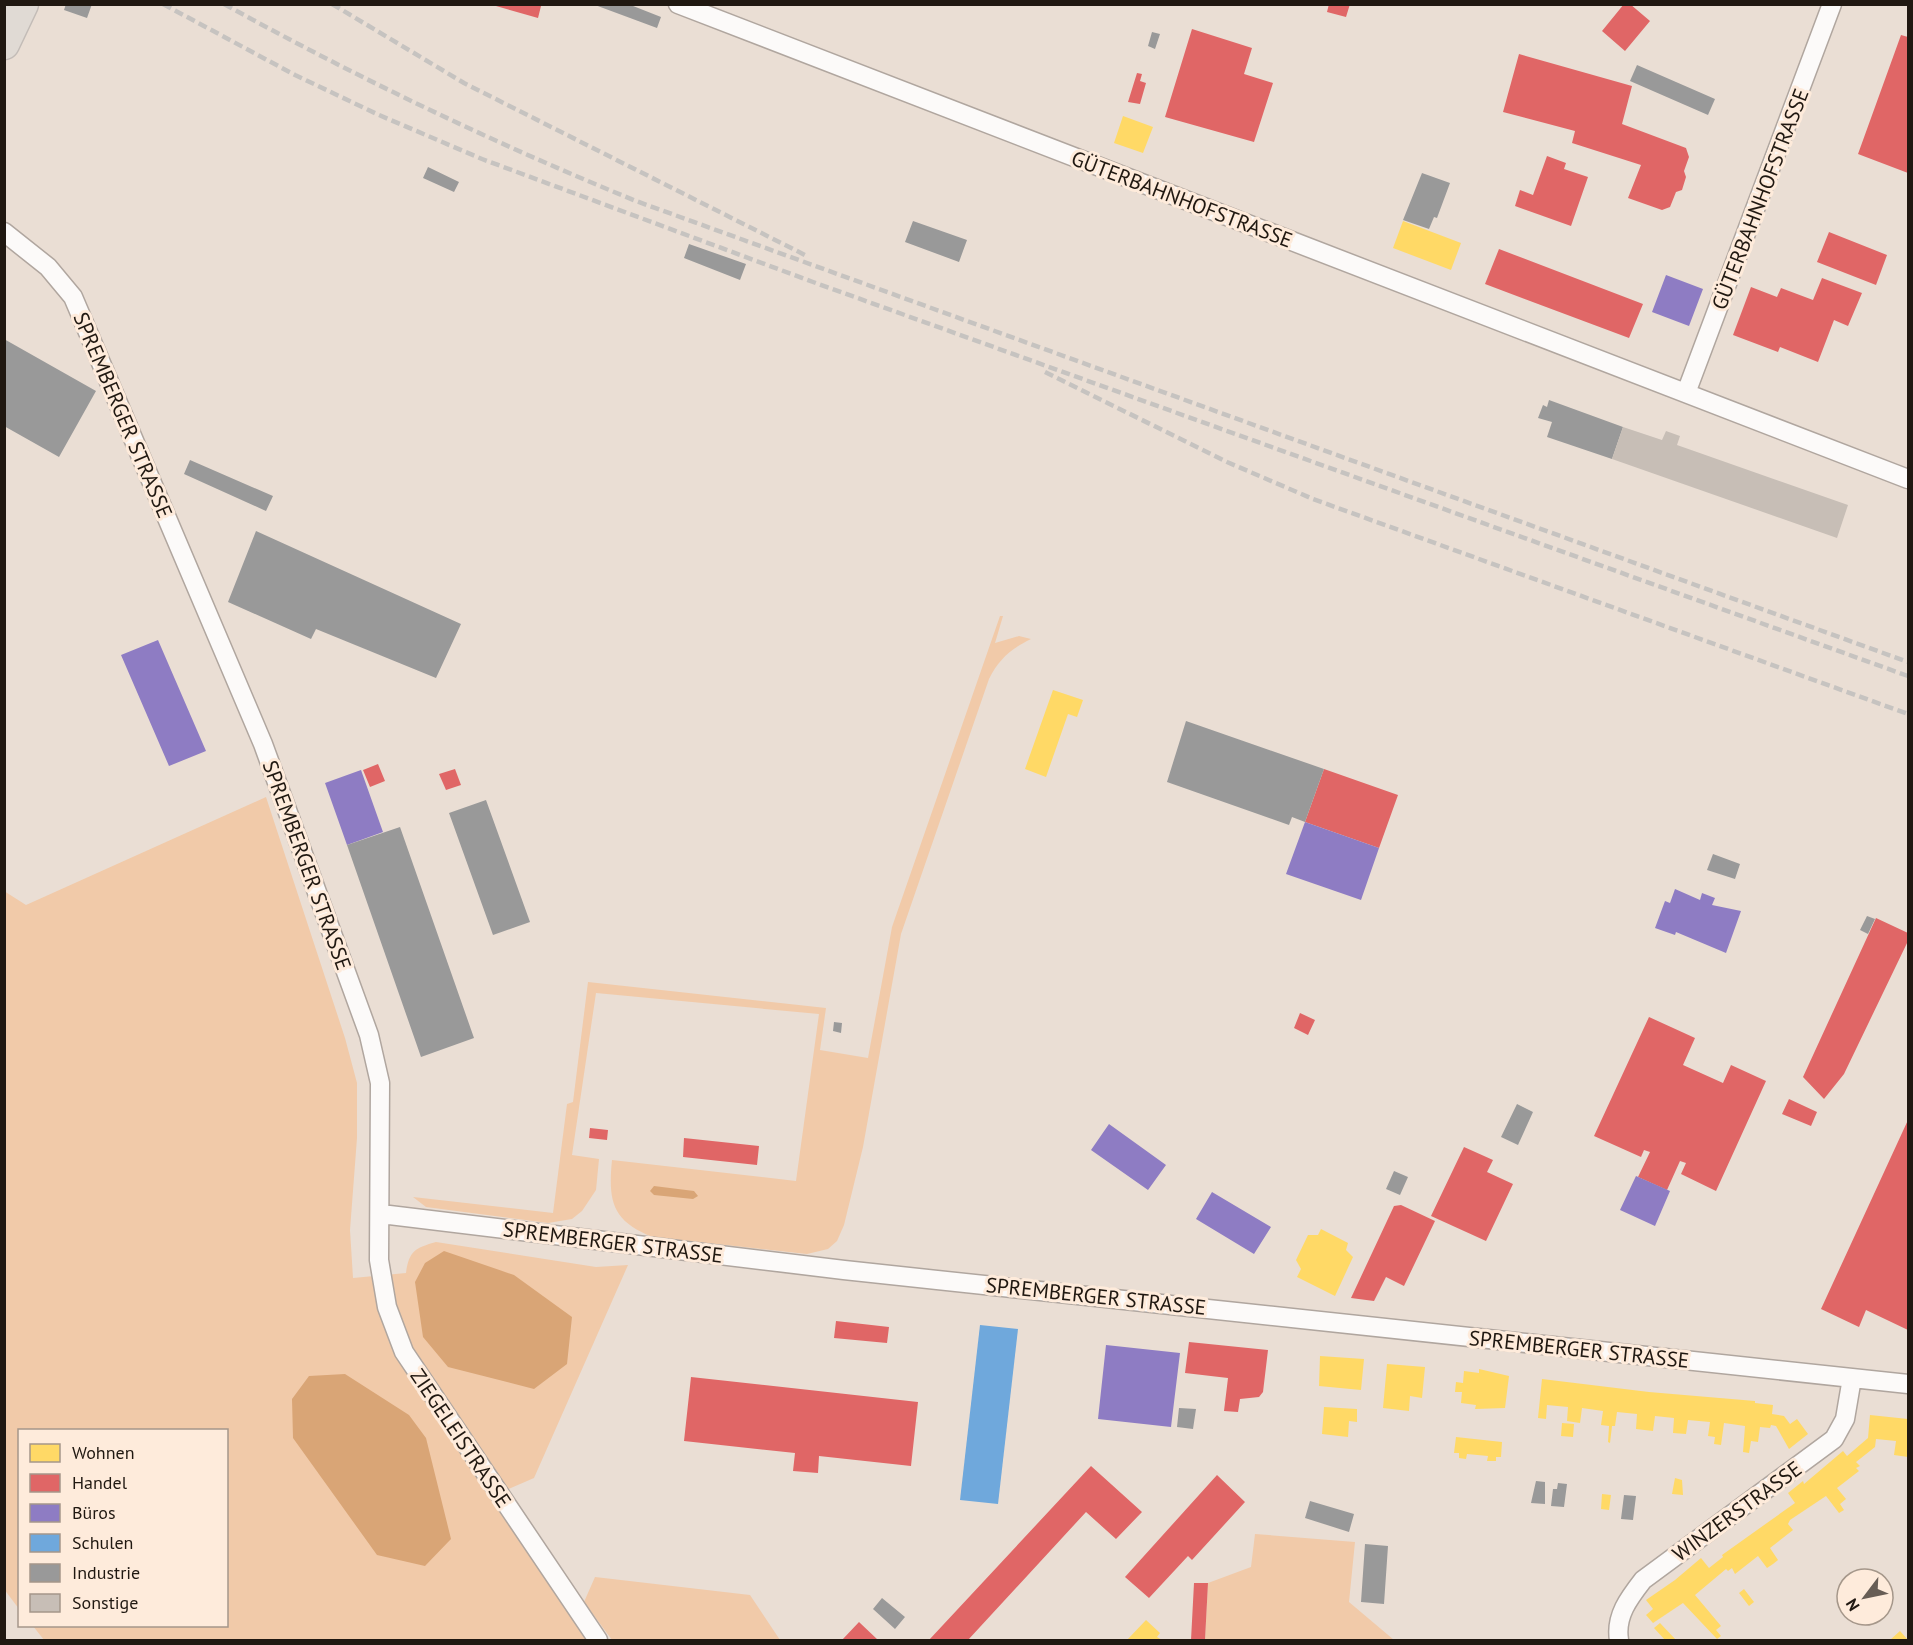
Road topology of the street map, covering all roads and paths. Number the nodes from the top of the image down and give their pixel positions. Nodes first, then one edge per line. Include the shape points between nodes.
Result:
1 (23, 4) edge
2 (678, 4) edge
3 (1832, 4) edge
4 (4, 44) edge
5 (4, 232) edge
6 (1686, 393) junction
7 (1908, 479) edge
8 (381, 1214) junction
9 (1852, 1378) junction
10 (1908, 1384) edge
11 (598, 1641) edge
12 (1619, 1641) edge

1 - 4 highway
2 - 6 street, GÜTERBAHNHOFSTRASSE
3 - 6 street, GÜTERBAHNHOFSTRASSE
5 - 8 street, SPREMBERGER STRASSE via 48,267 73,297 263,744 369,1035 380,1083
6 - 7 street, GÜTERBAHNHOFSTRASSE
8 - 9 street, SPREMBERGER STRASSE via 844,1270
8 - 11 street, ZIEGELEISTRASSE via 379,1260 387,1307 404,1352
9 - 10 street, SPREMBERGER STRASSE
9 - 12 street, WINZERSTRASSE via 1845,1419 1834,1439 1643,1580 1625,1604 1617,1630

